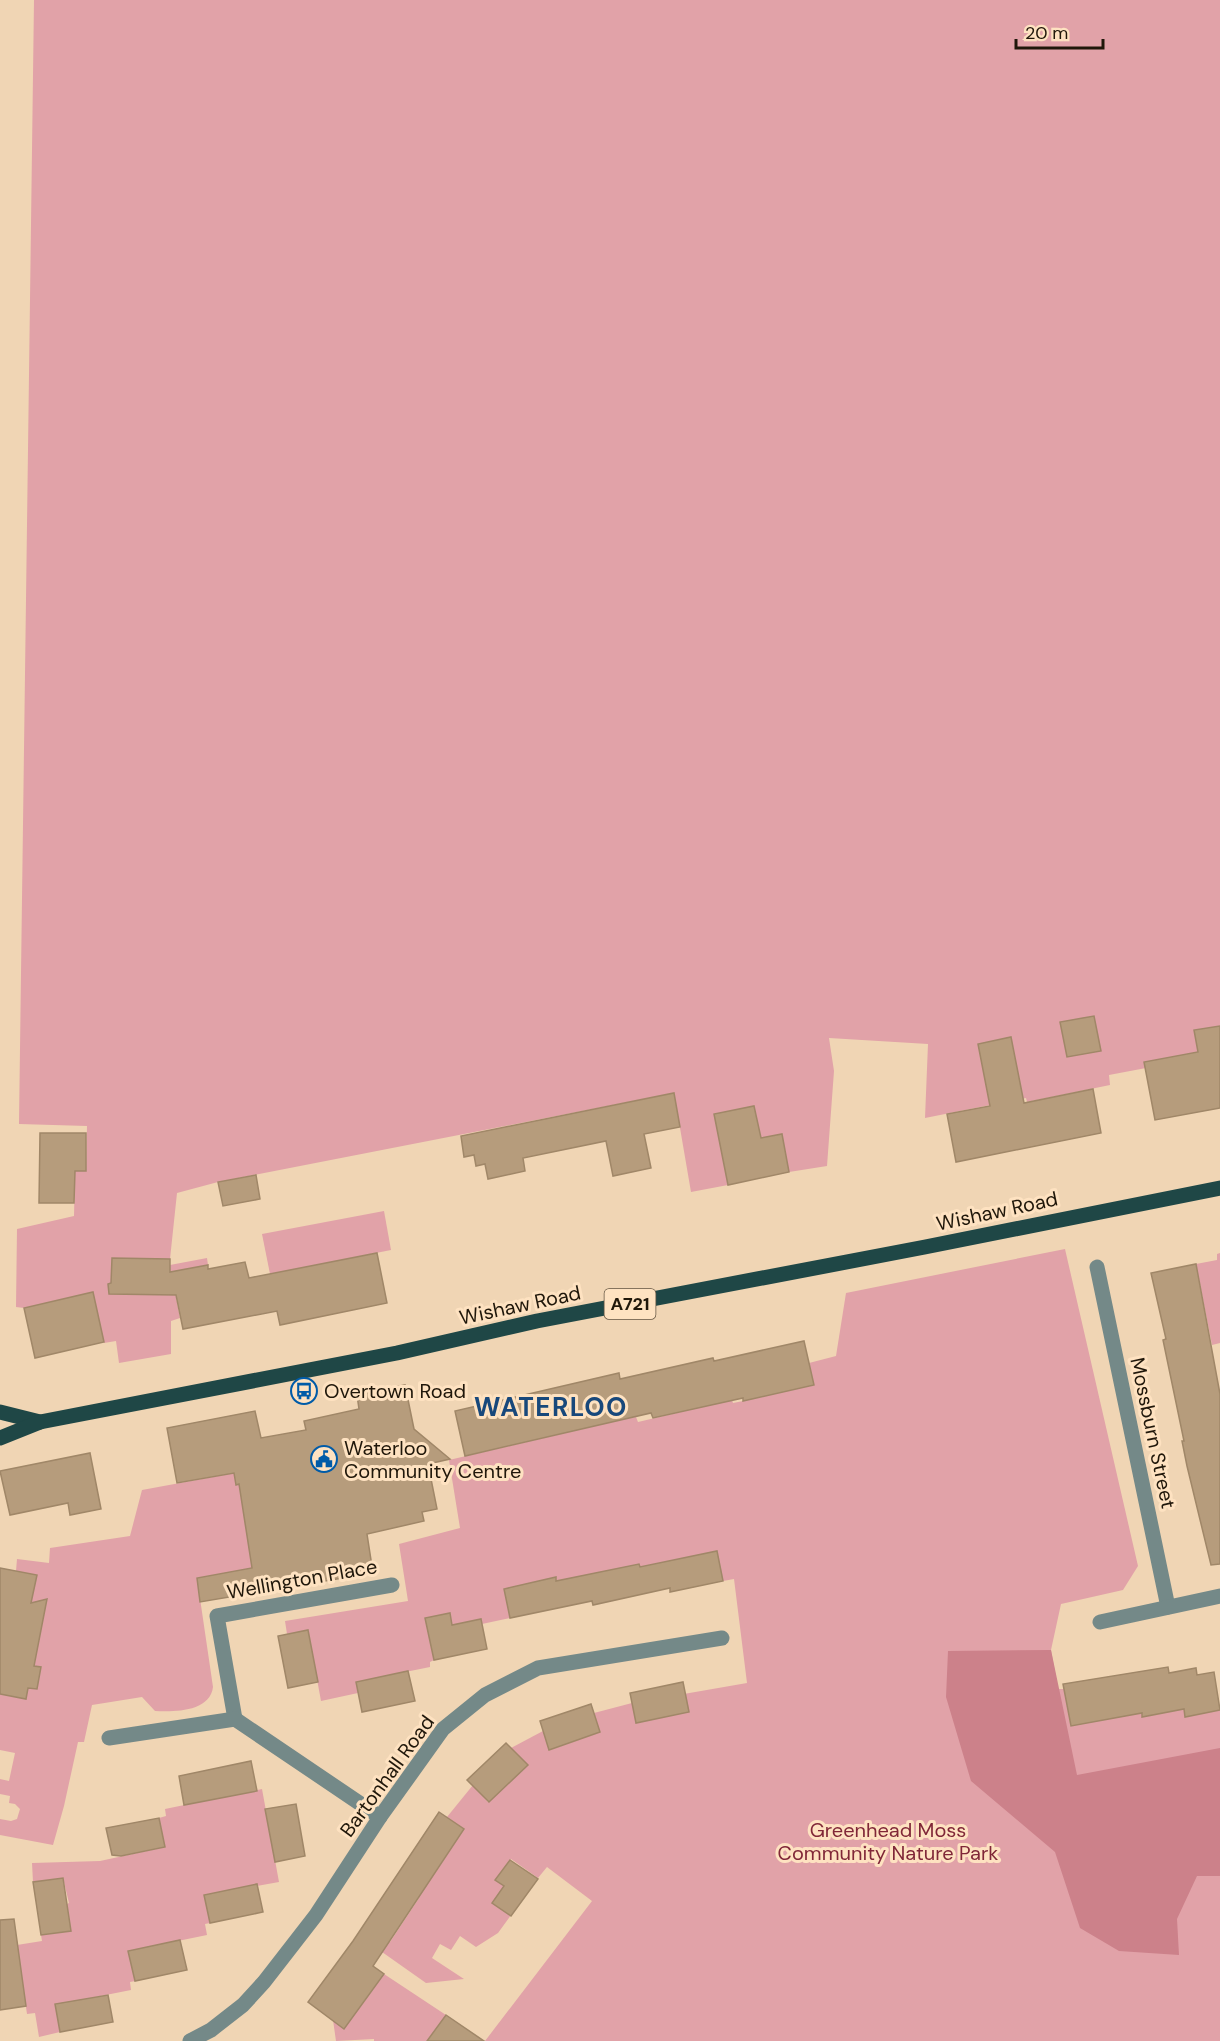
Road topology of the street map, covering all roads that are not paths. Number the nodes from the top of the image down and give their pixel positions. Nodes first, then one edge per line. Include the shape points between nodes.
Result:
1 (1220, 1188) edge
2 (1097, 1267) dead end
3 (0, 1412) edge
4 (40, 1422) junction
5 (0, 1438) edge
6 (392, 1585) dead end
7 (1220, 1596) edge
8 (1168, 1607) junction
9 (1100, 1622) dead end
10 (722, 1638) dead end
11 (235, 1719) junction
12 (109, 1738) dead end
13 (380, 1817) junction
14 (190, 2041) edge

1 - 4 main road, Wishaw Road / A721
2 - 8 street, Mossburn Street
3 - 4 main road, Wishaw Road / A721
4 - 5 main road, Wishaw Road / A721
6 - 11 street, Wellington Place via 217,1616
7 - 8 street
8 - 9 street
10 - 13 street, Bartonhall Road via 538,1668 485,1695 443,1729
11 - 12 street
11 - 13 street
13 - 14 street, Bartonhall Road via 316,1915 264,1982 243,2005

